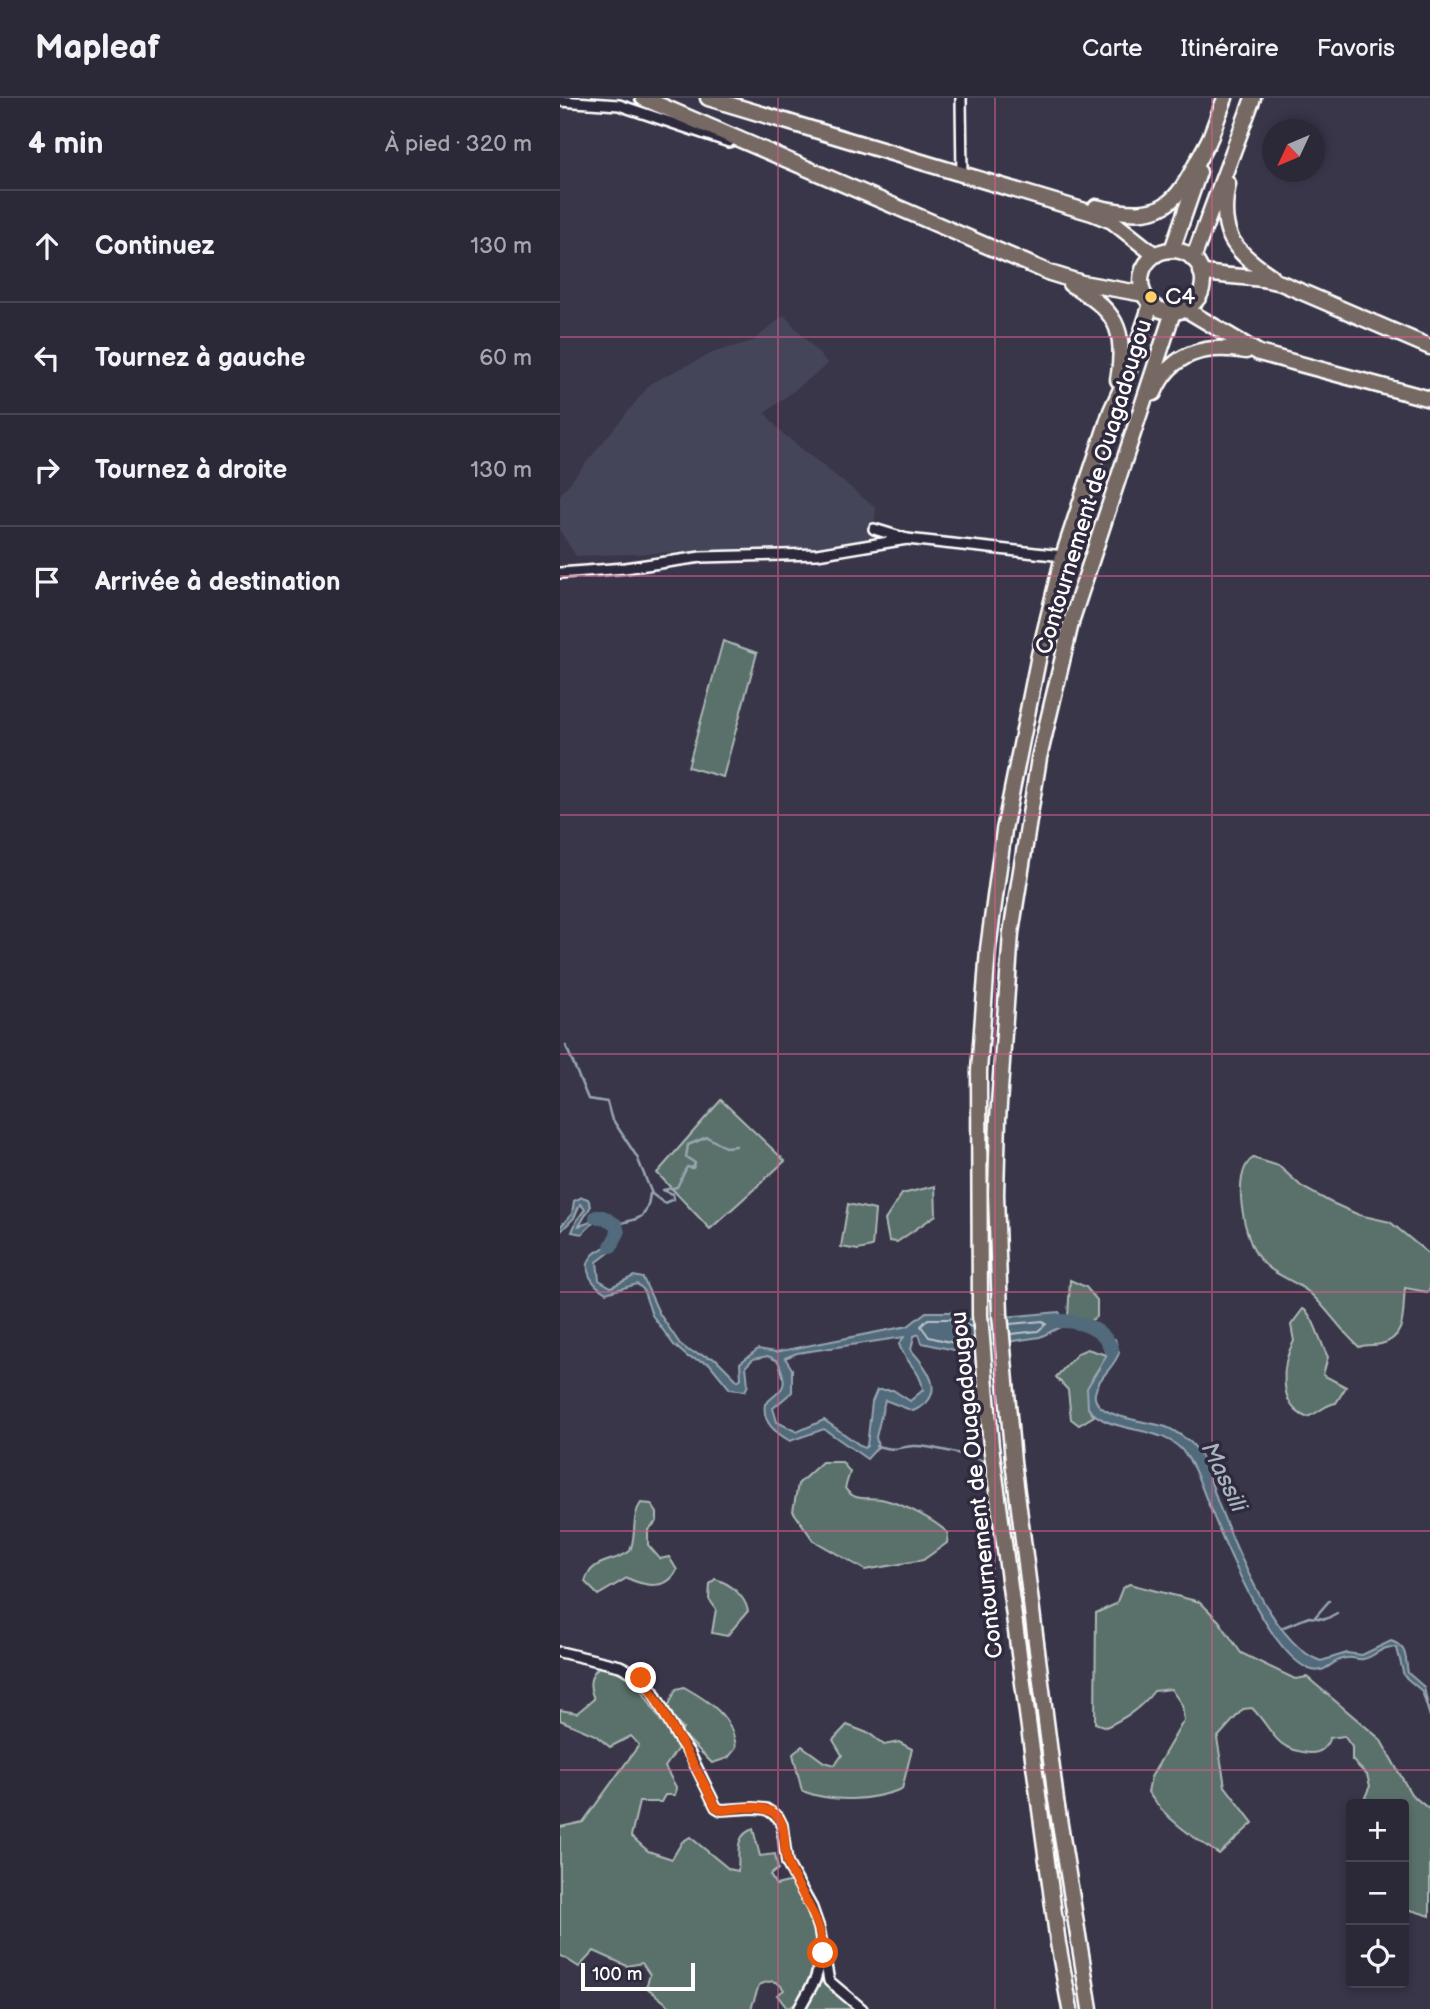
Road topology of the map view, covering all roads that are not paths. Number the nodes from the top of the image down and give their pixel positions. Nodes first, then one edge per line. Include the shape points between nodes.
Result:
1 (643, 98) edge
2 (708, 98) edge
3 (961, 98) edge
4 (1225, 98) edge
5 (1253, 98) edge
6 (560, 102) edge
7 (1211, 136) junction
8 (741, 146) dead end
9 (1236, 147) junction
10 (962, 175) junction
11 (1055, 202) junction
12 (1172, 250) junction
13 (1155, 255) junction
14 (1193, 259) junction
15 (1201, 272) junction
16 (1050, 273) junction
17 (1281, 283) junction
18 (1147, 299) junction
19 (1179, 311) junction
20 (1430, 347) edge
21 (1259, 353) junction
22 (1430, 399) edge
23 (1111, 411) junction
24 (1138, 421) junction
25 (874, 529) dead end
26 (907, 539) junction
27 (1063, 556) junction
28 (560, 573) edge
29 (560, 1652) edge
30 (823, 1953) junction
31 (799, 2009) edge
32 (863, 2009) edge
33 (1070, 2009) edge
34 (1090, 2009) edge

1 - 16 highway
2 - 10 highway
3 - 10 street
4 - 7 highway
5 - 9 highway
6 - 8 street via 620,105
7 - 11 highway via 1183,187 1158,209 1127,214
7 - 12 highway
9 - 14 highway
9 - 17 highway via 1225,199 1229,237 1240,254
10 - 11 highway
11 - 13 highway via 1112,221
12 - 13 highway
12 - 14 highway
13 - 18 highway via 1143,270
14 - 15 highway
15 - 17 highway via 1257,276
15 - 19 highway via 1201,292
16 - 18 highway
16 - 23 highway via 1100,303 1118,329 1122,360
17 - 20 highway
18 - 19 highway
18 - 23 highway, Contournement de Ouagadougou via 1127,376
19 - 21 highway
19 - 24 highway, Contournement de Ouagadougou
21 - 22 highway
21 - 24 highway via 1215,348 1182,356 1158,382
23 - 27 highway, Contournement de Ouagadougou
24 - 34 highway, Contournement de Ouagadougou via 1072,618 1039,758 1011,933 998,1119 1000,1314 1013,1461 1056,1800
25 - 26 street
26 - 27 street
26 - 28 street via 817,554 701,557
27 - 33 highway, Contournement de Ouagadougou via 1018,755 988,949 979,1071 980,1315 991,1447
29 - 30 street via 620,1666 641,1678 695,1762 716,1807 766,1810 778,1816 787,1863 812,1908
30 - 31 street
30 - 32 street via 830,1980

